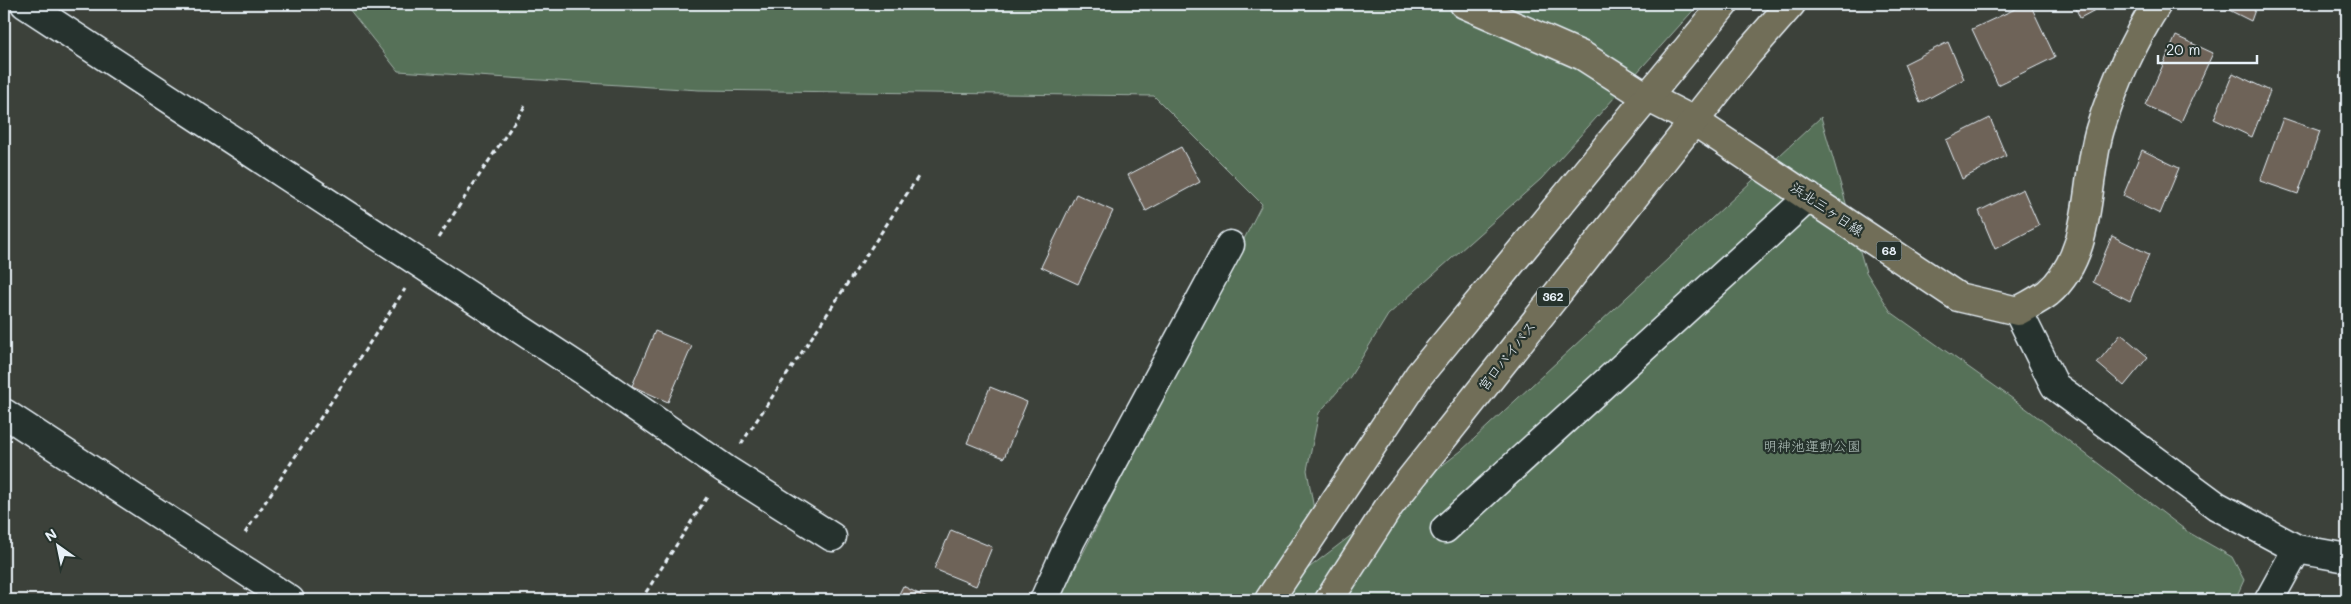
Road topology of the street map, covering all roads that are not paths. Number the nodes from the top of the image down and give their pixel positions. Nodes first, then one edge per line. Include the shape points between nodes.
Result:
1 (25, 4) edge
2 (1464, 4) edge
3 (1724, 4) edge
4 (1791, 4) edge
5 (2157, 4) edge
6 (1646, 97) junction
7 (1694, 121) junction
8 (1809, 197) junction
9 (1230, 245) dead end
10 (2018, 311) junction
11 (4, 413) edge
12 (1445, 529) dead end
13 (832, 537) dead end
14 (2297, 549) junction
15 (2347, 558) edge
16 (290, 600) edge
17 (1044, 600) edge
18 (1269, 600) edge
19 (1329, 600) edge
20 (2269, 600) edge

1 - 13 street
2 - 6 main road, 浜北三ヶ日線 / 68 via 1583,56
3 - 6 main road
4 - 7 main road, 宮口バイパス / 362
5 - 10 main road via 2139,33 2118,79 2100,130 2079,245 2065,274 2048,293
6 - 7 main road, 浜北三ヶ日線 / 68
6 - 18 main road via 1419,374
7 - 8 main road, 浜北三ヶ日線 / 68
7 - 19 main road, 宮口バイパス / 362 via 1390,505
8 - 10 main road, 浜北三ヶ日線 / 68 via 1958,298
8 - 12 street
9 - 17 street via 1071,540
10 - 14 street via 2055,386 2217,506
11 - 16 street
14 - 15 street
14 - 20 street

